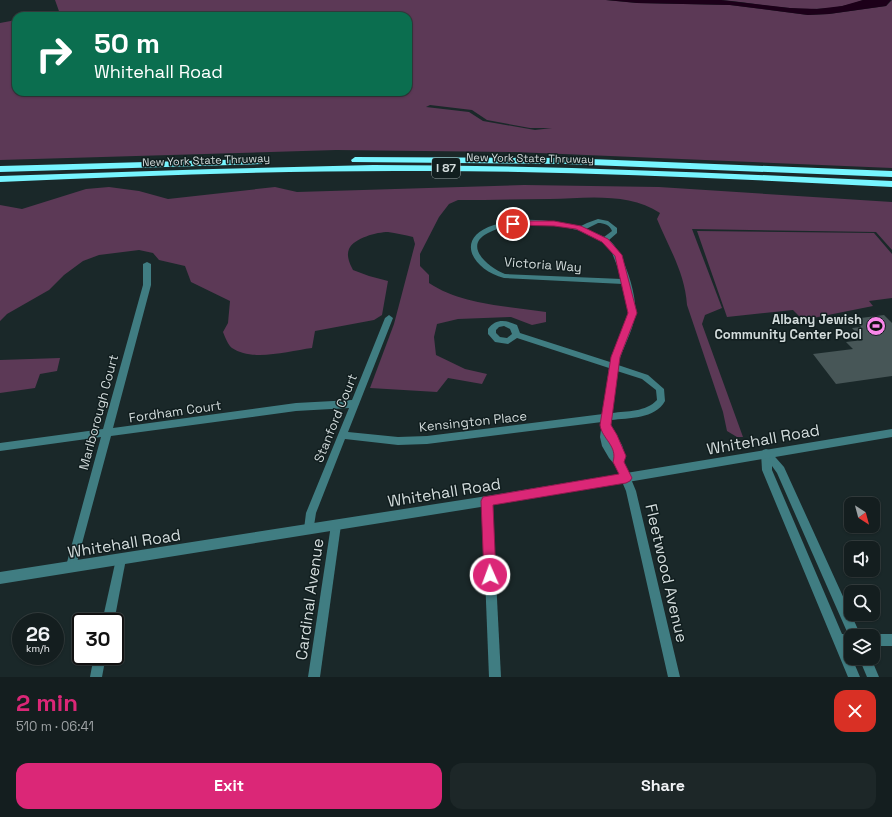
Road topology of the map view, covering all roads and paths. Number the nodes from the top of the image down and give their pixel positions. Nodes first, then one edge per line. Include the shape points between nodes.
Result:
1 (0, 169) edge
2 (892, 174) edge
3 (0, 179) edge
4 (892, 184) edge
5 (581, 228) junction
6 (605, 240) junction
7 (147, 264) dead end
8 (626, 282) junction
9 (389, 318) dead end
10 (516, 335) dead end
11 (614, 367) junction
12 (354, 404) junction
13 (606, 417) junction
14 (106, 433) junction
15 (892, 433) edge
16 (342, 435) junction
17 (0, 447) edge
18 (766, 454) junction
19 (626, 478) junction
20 (487, 501) junction
21 (336, 525) junction
22 (309, 529) junction
23 (121, 558) junction
24 (71, 566) junction
25 (0, 578) edge
26 (110, 613) edge
27 (852, 629) edge
28 (839, 640) junction
29 (844, 640) edge
30 (880, 640) edge
31 (892, 640) edge
32 (98, 665) edge
33 (868, 665) edge
34 (96, 677) edge
35 (314, 677) edge
36 (495, 677) edge
37 (674, 677) edge
38 (854, 677) edge
39 (873, 677) edge

1 - 2 highway, New York State Thruway / I 87 via 468,159 625,162
3 - 4 highway, New York State Thruway / I 87 via 286,169 428,168 601,171
5 - 6 street, Victoria Way
5 - 6 street via 595,221 607,223 615,232
5 - 8 street, Victoria Way via 554,224 503,225 480,235 475,242 474,250 486,267 504,276
6 - 8 street, Victoria Way via 618,255
7 - 14 street, Marlborough Court via 147,286
8 - 11 street, Victoria Way via 632,313
9 - 12 street, Stanford Court
10 - 11 street
11 - 13 street, Victoria Way
11 - 13 street, Kensington Place via 652,381 660,389 661,401 649,411
12 - 14 street, Fordham Court via 303,406
12 - 16 street, Stanford Court
13 - 16 street, Kensington Place via 427,440 398,441
13 - 19 street, Victoria Way via 605,439
14 - 17 street, Fordham Court
14 - 24 street, Marlborough Court
15 - 18 street, Whitehall Road
16 - 22 street, Stanford Court via 311,513
18 - 19 street, Whitehall Road
18 - 27 street via 781,470
18 - 28 street via 767,470
19 - 20 street, Whitehall Road
19 - 37 street, Fleetwood Avenue
20 - 21 street, Whitehall Road
20 - 36 street
21 - 22 street, Whitehall Road
21 - 35 street, Cardinal Avenue
22 - 23 street, Whitehall Road
23 - 24 street, Whitehall Road
23 - 26 street
24 - 25 street, Whitehall Road
28 - 29 street
28 - 38 street
30 - 31 street
32 - 34 street
33 - 39 street

